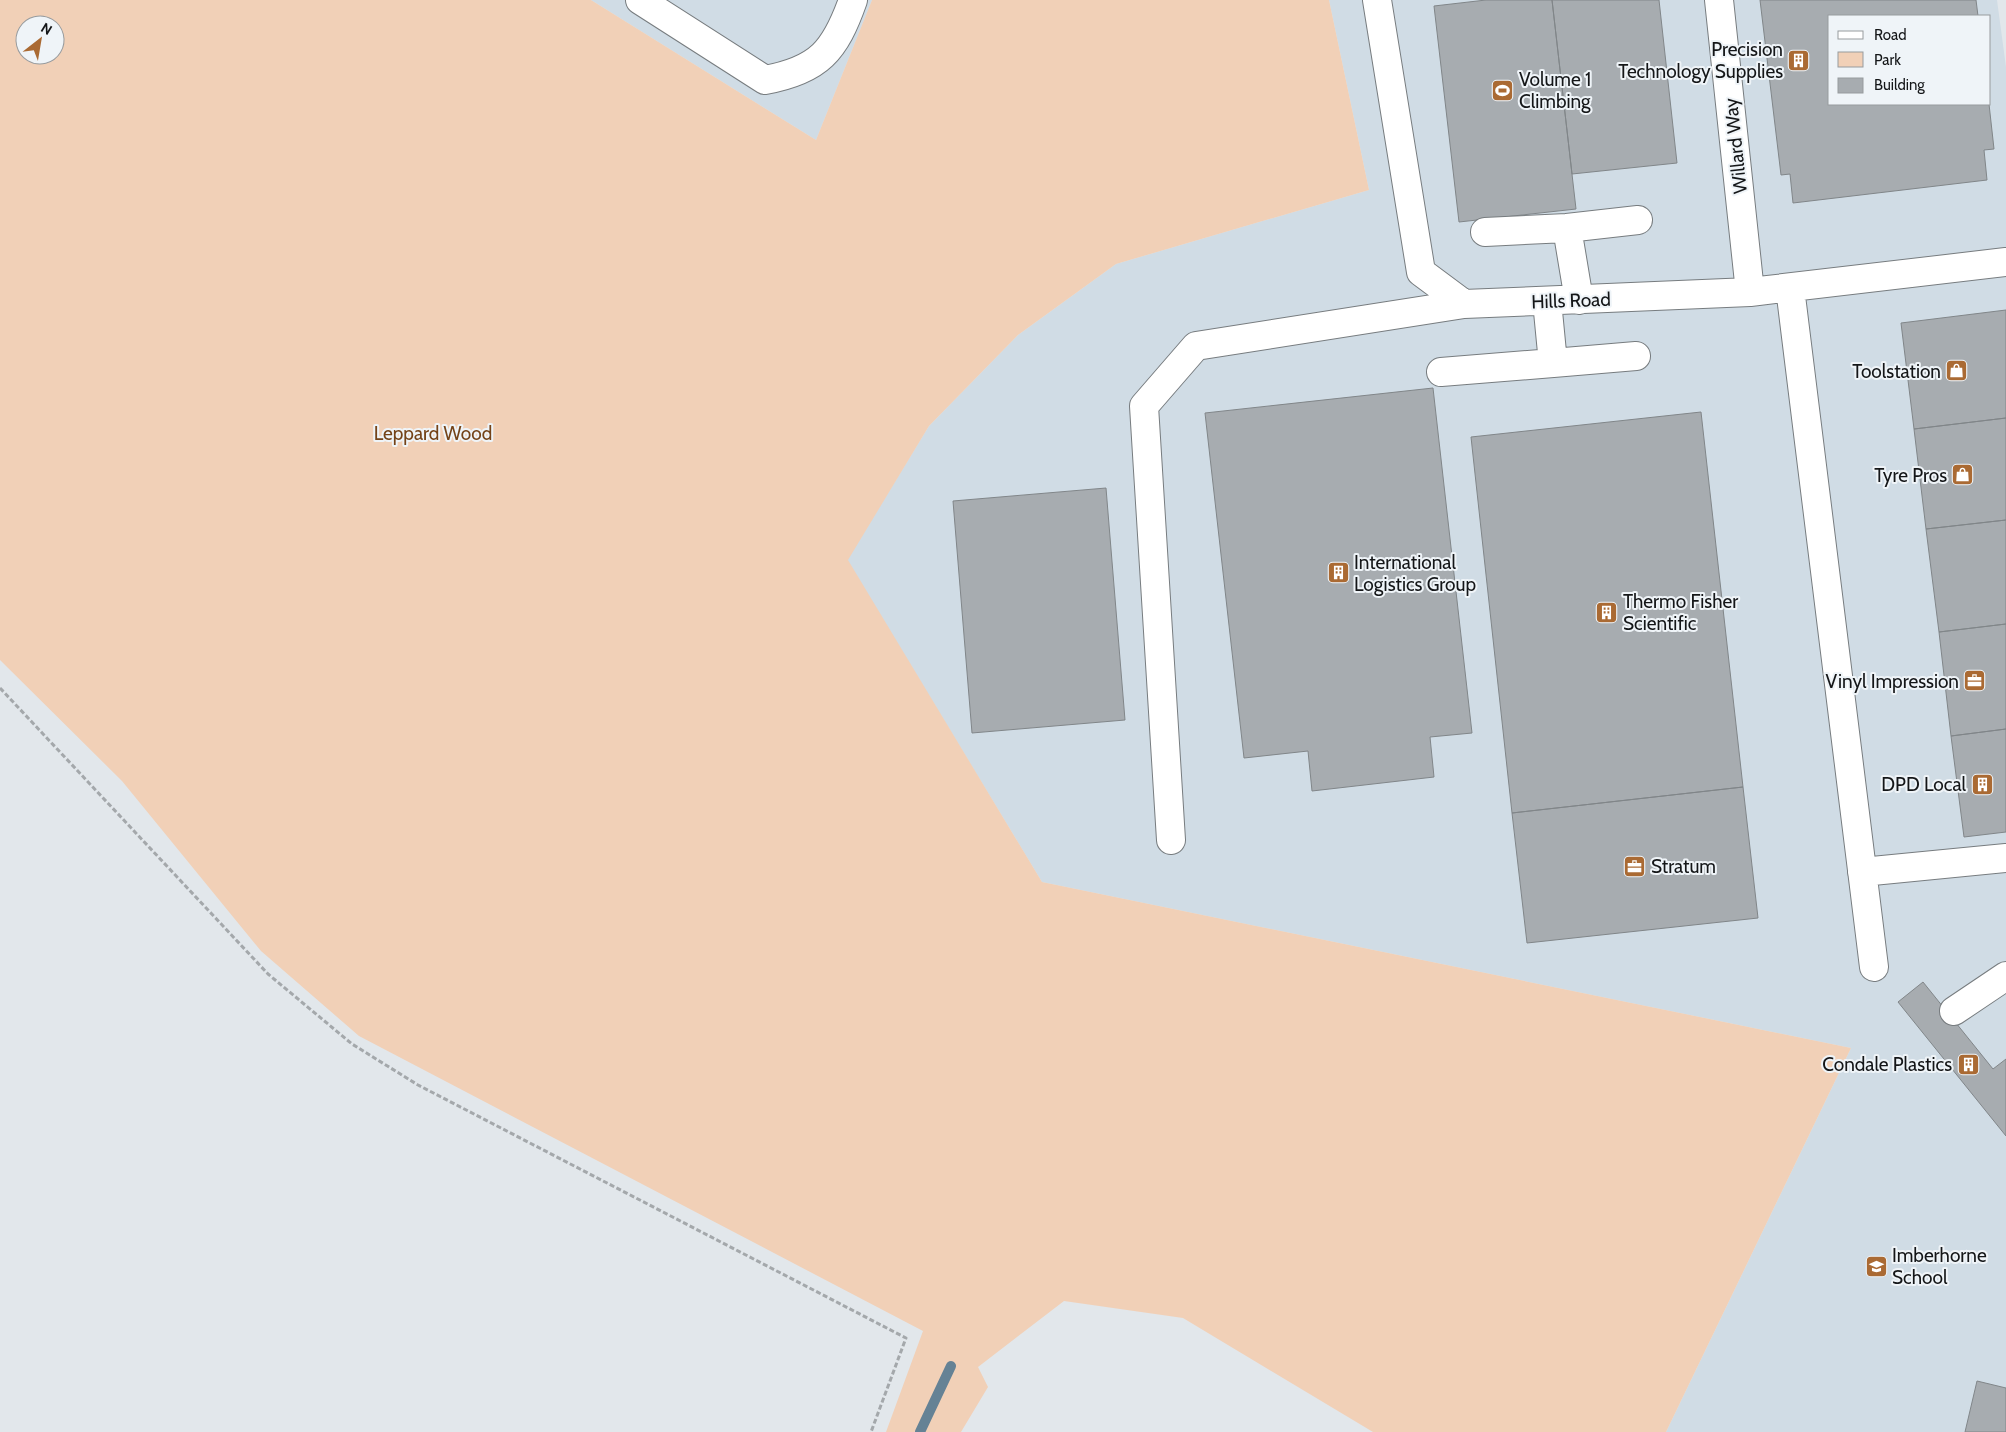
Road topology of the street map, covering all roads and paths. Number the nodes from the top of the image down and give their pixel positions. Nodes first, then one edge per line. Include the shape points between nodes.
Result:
1 (640, 0) edge
2 (853, 0) edge
3 (1377, 0) edge
4 (1719, 0) edge
5 (1638, 220) dead end
6 (1567, 228) junction
7 (1485, 232) dead end
8 (2006, 262) edge
9 (1790, 288) junction
10 (1750, 292) junction
11 (1579, 300) junction
12 (1548, 301) junction
13 (1464, 304) junction
14 (1636, 356) dead end
15 (1553, 363) junction
16 (1441, 372) dead end
17 (0, 688) edge
18 (1171, 840) dead end
19 (2006, 858) edge
20 (1862, 872) junction
21 (1874, 967) dead end
22 (2006, 976) edge
23 (1954, 1011) dead end
24 (871, 1432) edge

1 - 2 street via 765,80 791,75 818,61 842,31
3 - 13 street via 1421,272
4 - 10 street, Willard Way
5 - 6 street
6 - 7 street
6 - 11 street
8 - 9 street, Hills Road
9 - 10 street, Hills Road
9 - 20 street
10 - 11 street, Hills Road
11 - 12 street, Hills Road
12 - 13 street, Hills Road
12 - 15 street
13 - 18 street, Hills Road via 1196,346 1144,406
14 - 15 street
15 - 16 street
17 - 24 path via 268,974 352,1044 418,1085 906,1338
19 - 20 street
20 - 21 street
22 - 23 street

